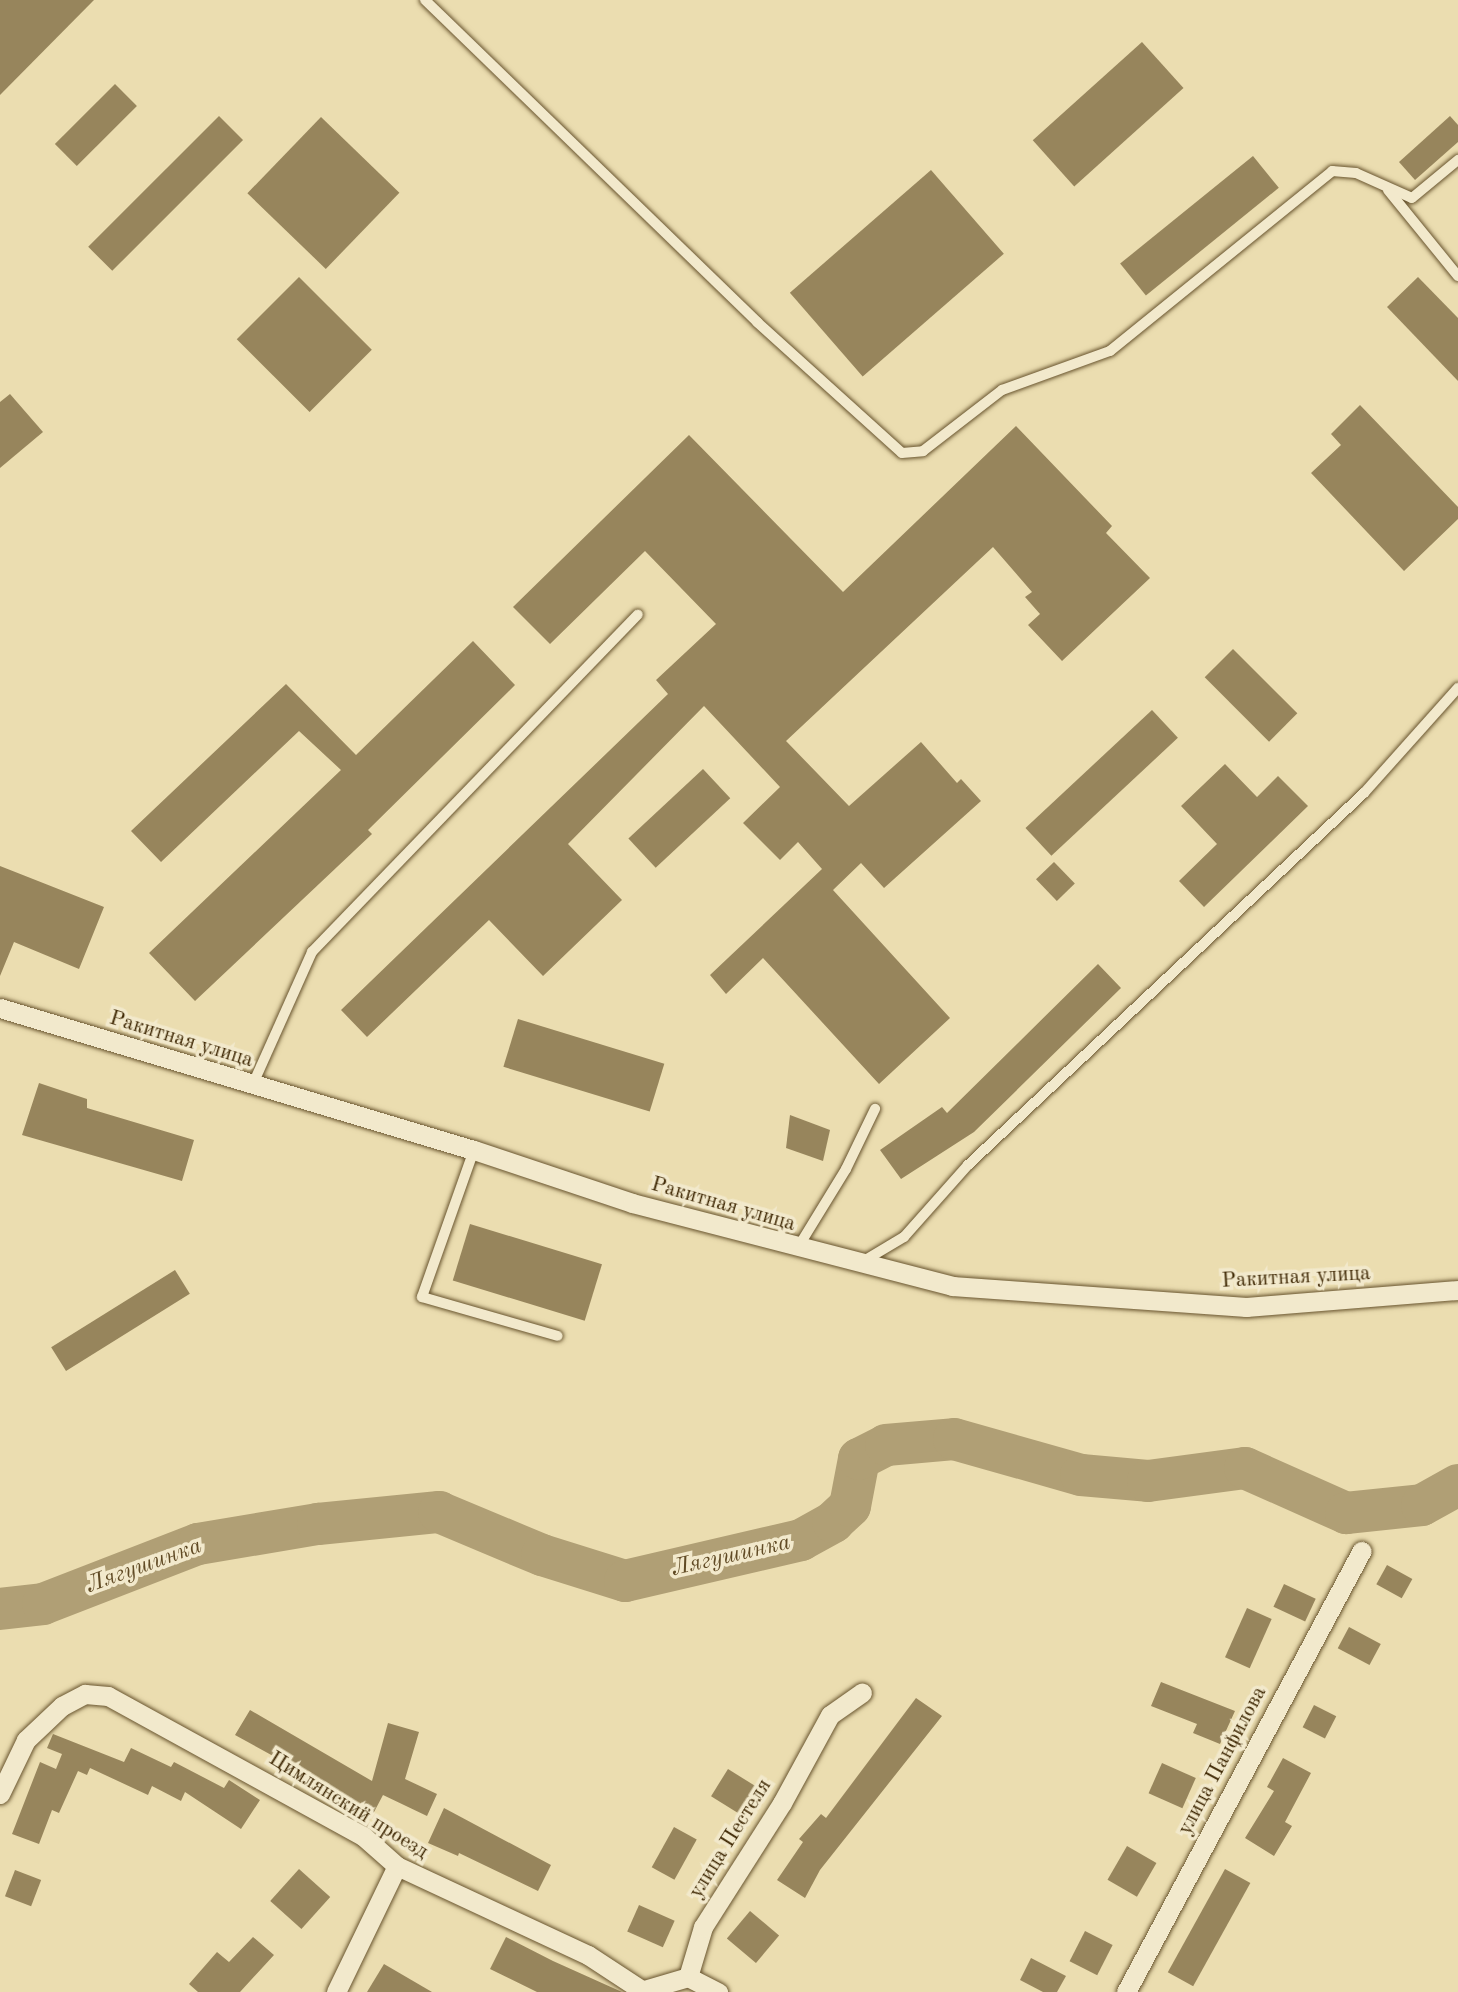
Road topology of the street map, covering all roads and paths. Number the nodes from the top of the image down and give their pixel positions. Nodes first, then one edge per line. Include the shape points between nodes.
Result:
1 (425, 0) edge
2 (1458, 160) edge
3 (1388, 190) junction
4 (1458, 276) edge
5 (638, 615) dead end
6 (1458, 688) edge
7 (0, 1009) edge
8 (252, 1085) junction
9 (875, 1109) dead end
10 (474, 1150) junction
11 (796, 1249) junction
12 (858, 1265) junction
13 (1458, 1290) edge
14 (558, 1336) dead end
15 (1361, 1551) dead end
16 (862, 1693) dead end
17 (0, 1794) edge
18 (397, 1867) junction
19 (688, 1977) junction
20 (638, 1990) edge
21 (336, 1992) edge
22 (718, 1992) edge
23 (1126, 1992) edge

1 - 3 lane via 757,322 902,453 923,451 1002,390 1110,351 1332,171 1356,173
2 - 3 lane via 1412,198
3 - 4 lane
5 - 8 lane via 312,952
6 - 12 lane via 1364,793 968,1166 904,1237
7 - 8 street, Ракитная улица
8 - 10 street, Ракитная улица
9 - 11 lane via 846,1169
10 - 11 street, Ракитная улица via 632,1203
10 - 14 lane via 422,1297
11 - 12 street, Ракитная улица
12 - 13 street, Ракитная улица via 951,1286 1246,1307
15 - 23 street, улица Панфилова
16 - 19 street, улица Пестеля via 830,1715 782,1803 703,1927
17 - 18 street, Цимлянский проезд via 26,1740 62,1706 85,1694 108,1696 363,1836
18 - 20 street, Цимлянский проезд via 588,1955
18 - 21 street
19 - 20 street
19 - 22 street

